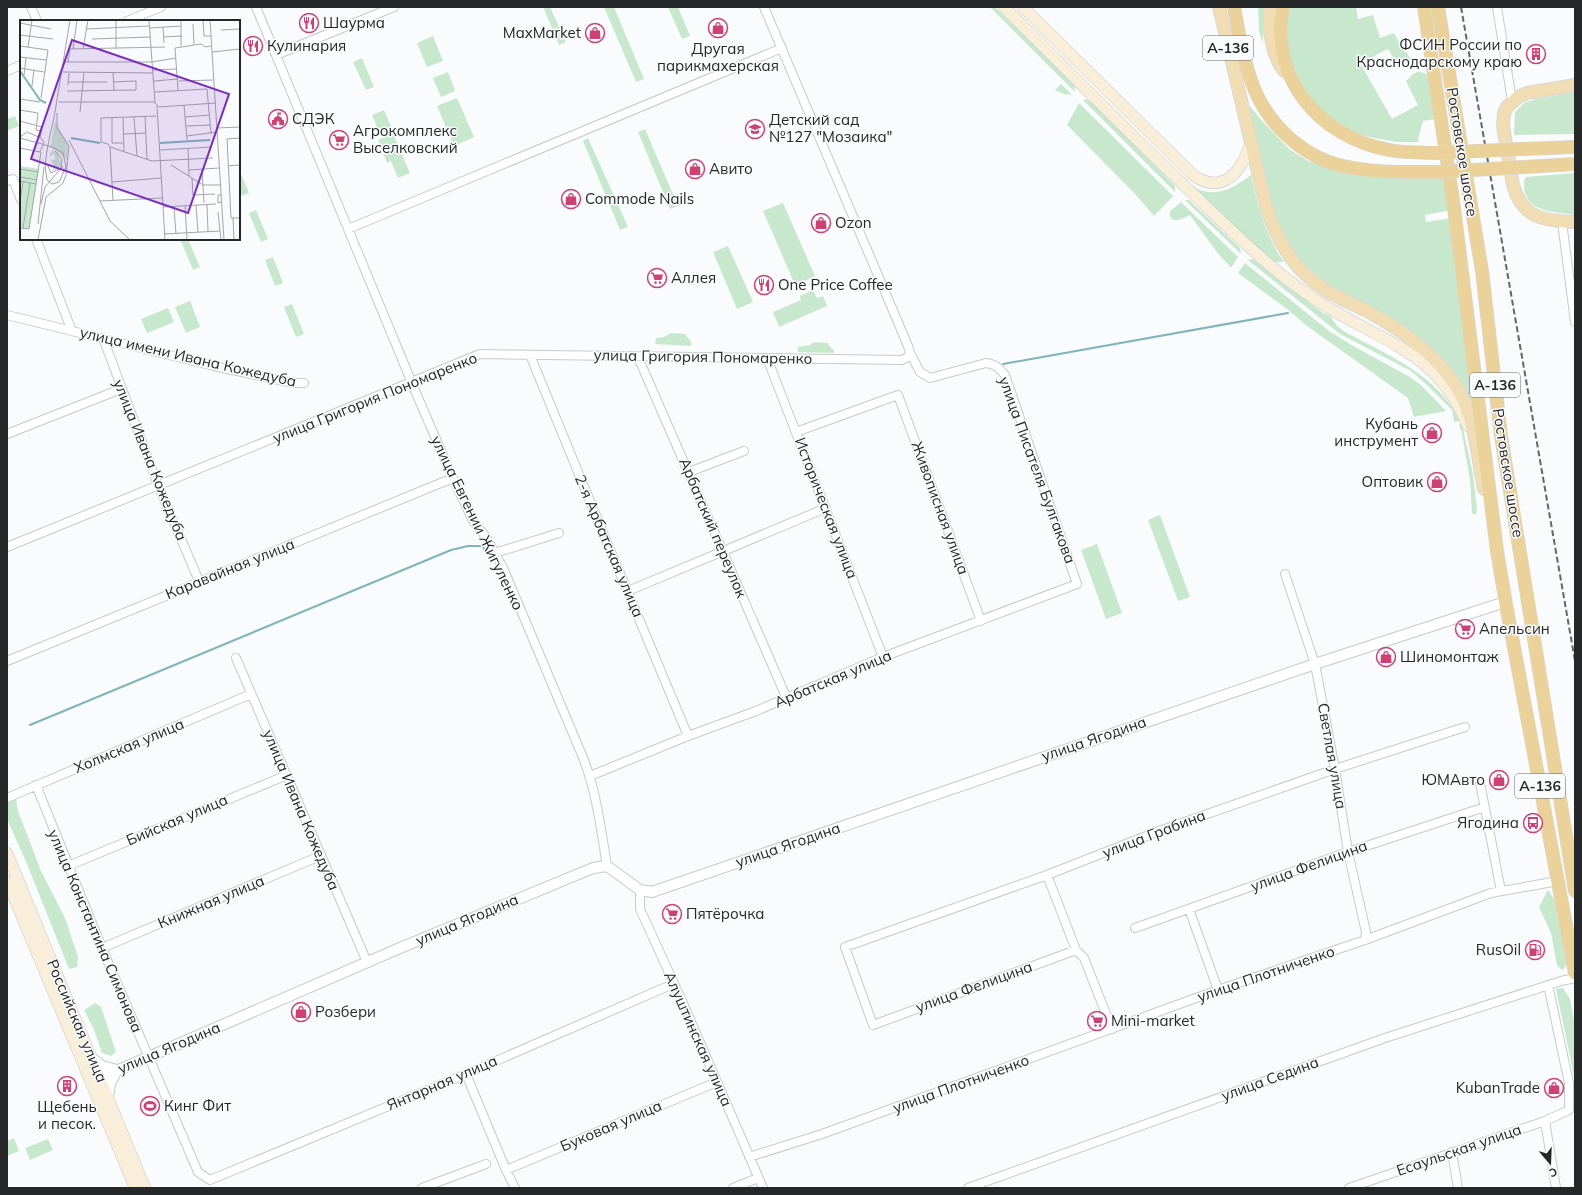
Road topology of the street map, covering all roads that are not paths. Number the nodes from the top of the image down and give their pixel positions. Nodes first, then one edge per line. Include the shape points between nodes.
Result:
1 (31, 7) edge
2 (161, 7) edge
3 (256, 7) edge
4 (394, 7) edge
5 (764, 7) edge
6 (1004, 7) edge
7 (1023, 7) edge
8 (1219, 7) edge
9 (1234, 7) edge
10 (1270, 7) edge
11 (1283, 7) edge
12 (1424, 7) edge
13 (1438, 7) edge
14 (1496, 7) edge
15 (142, 11) edge
16 (37, 20) edge
17 (128, 20) edge
18 (782, 48) junction
19 (276, 55) junction
20 (20, 65) edge
21 (7, 71) edge
22 (1293, 82) junction
23 (1575, 85) edge
24 (1512, 101) junction
25 (1150, 133) junction
26 (1251, 141) junction
27 (1143, 146) junction
28 (1575, 147) edge
29 (1575, 164) edge
30 (10, 180) edge
31 (20, 198) edge
32 (1562, 222) junction
33 (1575, 222) edge
34 (348, 229) junction
35 (36, 240) edge
36 (1573, 284) edge
37 (7, 315) edge
38 (1575, 322) edge
39 (72, 331) junction
40 (103, 338) junction
41 (530, 355) junction
42 (909, 355) junction
43 (638, 356) junction
44 (767, 358) junction
45 (412, 382) junction
46 (304, 383) dead end
47 (121, 389) junction
48 (796, 432) junction
49 (7, 434) edge
50 (1476, 448) junction
51 (744, 451) dead end
52 (689, 472) junction
53 (452, 478) junction
54 (158, 485) junction
55 (826, 508) junction
56 (559, 532) dead end
57 (7, 547) edge
58 (1497, 551) junction
59 (723, 552) junction
60 (495, 553) junction
61 (1285, 574) dead end
62 (199, 581) junction
63 (1077, 584) joint
64 (628, 591) junction
65 (1505, 602) junction
66 (981, 621) junction
67 (883, 657) junction
68 (236, 658) dead end
69 (7, 661) edge
70 (1315, 664) junction
71 (251, 694) junction
72 (787, 699) junction
73 (1465, 727) dead end
74 (688, 736) junction
75 (1553, 753) junction
76 (1534, 756) junction
77 (1335, 769) junction
78 (287, 775) junction
79 (590, 776) junction
80 (1480, 783) dead end
81 (36, 785) junction
82 (7, 798) edge
83 (1485, 807) junction
84 (1348, 852) junction
85 (7, 853) edge
86 (320, 856) junction
87 (68, 866) junction
88 (607, 866) junction
89 (1047, 875) junction
90 (7, 881) edge
91 (1558, 881) junction
92 (640, 890) junction
93 (1500, 891) junction
94 (1575, 891) edge
95 (1189, 909) junction
96 (1135, 928) dead end
97 (1365, 940) junction
98 (102, 948) junction
99 (1076, 950) junction
100 (367, 962) junction
101 (1575, 973) edge
102 (1575, 978) edge
103 (674, 984) junction
104 (1548, 985) junction
105 (1218, 990) junction
106 (873, 1025) joint
107 (1112, 1030) junction
108 (148, 1057) junction
109 (92, 1058) junction
110 (117, 1070) junction
111 (466, 1074) junction
112 (95, 1079) junction
113 (717, 1082) junction
114 (108, 1097) junction
115 (1545, 1121) junction
116 (1452, 1152) junction
117 (749, 1156) junction
118 (486, 1164) dead end
119 (506, 1170) junction
120 (758, 1178) junction
121 (210, 1180) joint
122 (134, 1188) edge
123 (146, 1188) edge
124 (422, 1188) edge
125 (515, 1188) edge
126 (733, 1188) edge
127 (763, 1188) edge
128 (968, 1188) edge
129 (1349, 1188) edge
130 (1458, 1188) edge
131 (1556, 1188) edge

1 - 16 street
2 - 15 street
3 - 19 street, улица Евгении Жигуленко
4 - 19 street
5 - 18 street
6 - 27 main road
7 - 25 main road
8 - 26 main road, Ростовское шоссе / А-136
9 - 29 highway, А-136, bridge via 1238,33 1256,94 1264,110 1298,145 1320,158 1353,168 1386,172 1440,172
10 - 22 main road, А-136 via 1270,30 1277,56 1281,67
11 - 22 highway, А-136 via 1282,48
12 - 58 highway, Ростовское шоссе / А-136 via 1454,208
13 - 75 highway, Ростовское шоссе / А-136 via 1482,271 1501,436
14 - 24 street
15 - 17 street
18 - 34 street
18 - 42 street
19 - 34 street, улица Евгении Жигуленко
20 - 21 street
22 - 28 highway, А-136, bridge via 1310,107 1343,135 1389,150 1434,152
23 - 24 main road via 1527,93
24 - 32 main road via 1504,113 1503,126 1515,193 1531,214
25 - 26 main road via 1193,175 1212,182 1232,177 1244,163
25 - 27 main road via 1150,143
26 - 50 main road, Ростовское шоссе / А-136 via 1271,222 1286,252 1313,281 1406,335 1432,356 1460,393
27 - 50 main road via 1244,243 1292,284 1330,309 1422,361 1455,399
30 - 31 street
32 - 33 main road
32 - 36 street
34 - 45 street, улица Евгении Жигуленко
35 - 39 street, улица имени Ивана Кожедуба
36 - 38 street
37 - 39 street, улица имени Ивана Кожедуба
39 - 40 street, улица имени Ивана Кожедуба
40 - 46 street, улица имени Ивана Кожедуба via 228,369
40 - 47 street, улица Ивана Кожедуба
41 - 43 street, улица Григория Пономаренко
41 - 45 street, улица Григория Пономаренко via 480,354
41 - 64 street, 2-я Арбатская улица
42 - 44 street, улица Григория Пономаренко via 902,360
42 - 63 street, улица Писателя Булгакова via 920,372 930,378 986,363 995,364 1001,370
43 - 44 street, улица Григория Пономаренко
43 - 52 street, Арбатский переулок
44 - 48 street, Историческая улица
45 - 53 street, улица Евгении Жигуленко
45 - 54 street, улица Григория Пономаренко
47 - 49 street
47 - 54 street, улица Ивана Кожедуба
48 - 55 street, Историческая улица
48 - 66 street, Живописная улица via 898,395
50 - 58 main road, Ростовское шоссе / А-136
51 - 52 street
52 - 59 street, Арбатский переулок
53 - 60 street, улица Евгении Жигуленко via 473,520
53 - 62 street, Каравайная улица
54 - 57 street, улица Григория Пономаренко
54 - 62 street, улица Ивана Кожедуба
55 - 59 street
55 - 67 street, Историческая улица
56 - 60 street
58 - 65 highway, Ростовское шоссе / А-136
59 - 64 street
59 - 72 street, Арбатский переулок
60 - 79 street, улица Евгении Жигуленко
61 - 70 street, Светлая улица
62 - 69 street, Каравайная улица
63 - 66 street, Арбатская улица
64 - 74 street, 2-я Арбатская улица
65 - 70 street, улица Ягодина
65 - 76 highway, Ростовское шоссе / А-136
66 - 67 street, Арбатская улица
67 - 72 street, Арбатская улица
68 - 71 street, улица Ивана Кожедуба
70 - 77 street, Светлая улица
70 - 92 street, улица Ягодина via 652,892
71 - 78 street, улица Ивана Кожедуба
71 - 81 street, Холмская улица
72 - 74 street, Арбатская улица
73 - 77 street, улица Грабина
74 - 79 street, Арбатская улица
75 - 76 highway, А-136 via 1545,762
75 - 94 highway, Ростовское шоссе / А-136
76 - 91 highway, Ростовское шоссе / А-136
77 - 84 street, Светлая улица
77 - 89 street, улица Грабина via 1159,831
78 - 86 street, улица Ивана Кожедуба
78 - 87 street, Бийская улица
79 - 88 street, улица Евгении Жигуленко
80 - 83 street
81 - 82 street, Холмская улица
81 - 87 street, улица Константина Симонова
83 - 84 street, улица Фелицина
83 - 93 street
84 - 95 street, улица Фелицина
84 - 97 street, Светлая улица via 1366,932
85 - 109 main road, Российская улица
86 - 98 street, Книжная улица
86 - 100 street, улица Ивана Кожедуба
87 - 98 street, улица Константина Симонова
88 - 92 street
88 - 100 street, улица Ягодина via 593,868
89 - 99 street
89 - 106 street, улица Грабина via 845,948
90 - 112 main road, Российская улица
91 - 93 street, улица Плотниченко
91 - 101 highway, Ростовское шоссе / А-136
92 - 103 street, Алуштинская улица via 640,909
93 - 97 street, улица Плотниченко
95 - 96 street, улица Фелицина
95 - 105 street
97 - 105 street, улица Плотниченко
98 - 108 street, улица Константина Симонова
99 - 106 street, улица Фелицина
99 - 107 street via 1084,958
100 - 108 street, улица Ягодина
102 - 104 street, улица Седина
103 - 111 street, Янтарная улица
103 - 113 street, Алуштинская улица
104 - 115 street, Есаульская улица via 1569,1083 1569,1110
104 - 128 street, улица Седина via 1385,1038
105 - 107 street, улица Плотниченко
107 - 117 street, улица Плотниченко via 822,1134
108 - 110 street, улица Ягодина
108 - 121 street, улица Константина Симонова via 198,1172
109 - 110 street via 102,1066
109 - 112 main road, Российская улица
110 - 112 street, улица Ягодина
110 - 114 street via 110,1084
111 - 119 street
111 - 121 street, Янтарная улица
112 - 114 main road, Российская улица
112 - 122 main road, Российская улица
113 - 117 street, Алуштинская улица
113 - 119 street, Буковая улица
114 - 123 main road, Российская улица
115 - 116 street, Есаульская улица
115 - 131 street
116 - 129 street, Есаульская улица
116 - 130 street
117 - 120 street, Алуштинская улица
118 - 124 street
119 - 125 street
120 - 126 street
120 - 127 street, Алуштинская улица

